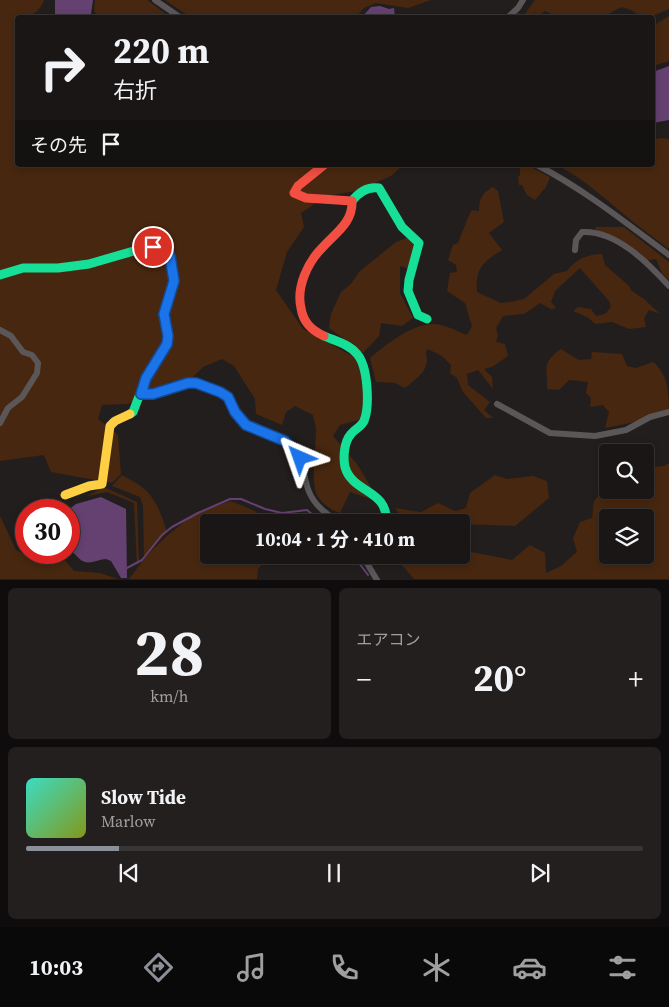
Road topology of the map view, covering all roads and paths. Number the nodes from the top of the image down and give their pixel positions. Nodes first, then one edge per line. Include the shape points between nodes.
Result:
1 (155, 0) edge
2 (523, 0) edge
3 (177, 15) edge
4 (510, 15) edge
5 (322, 167) edge
6 (541, 167) edge
7 (352, 201) junction
8 (575, 250) dead end
9 (669, 255) edge
10 (0, 275) edge
11 (669, 286) edge
12 (427, 320) dead end
13 (0, 330) edge
14 (141, 394) junction
15 (498, 404) dead end
16 (669, 412) edge
17 (0, 423) edge
18 (65, 495) dead end
19 (325, 514) edge
20 (386, 514) edge
21 (367, 564) edge
22 (376, 580) edge

1 - 3 street
2 - 4 street
5 - 7 street via 294,193 306,198
6 - 9 street via 583,191
7 - 12 street via 372,187 379,188 402,227 419,243 408,291 418,315
7 - 20 street via 346,225 319,250 308,269 300,304 310,329 350,348 364,363 367,388 365,417 348,437 344,463 349,478 382,502
8 - 11 street via 576,240 582,232 597,232 628,249
10 - 14 street via 30,267 89,264 144,248 166,251 170,256 174,281 164,314 167,344 146,378
13 - 17 street via 11,336 20,349 38,363 37,373 22,397 8,408
14 - 18 street via 133,412 110,426 102,484
14 - 19 street via 196,383 228,397 246,425 278,437 293,449 300,458 314,501
15 - 16 street via 550,433 595,436 626,430 650,417
21 - 22 street

